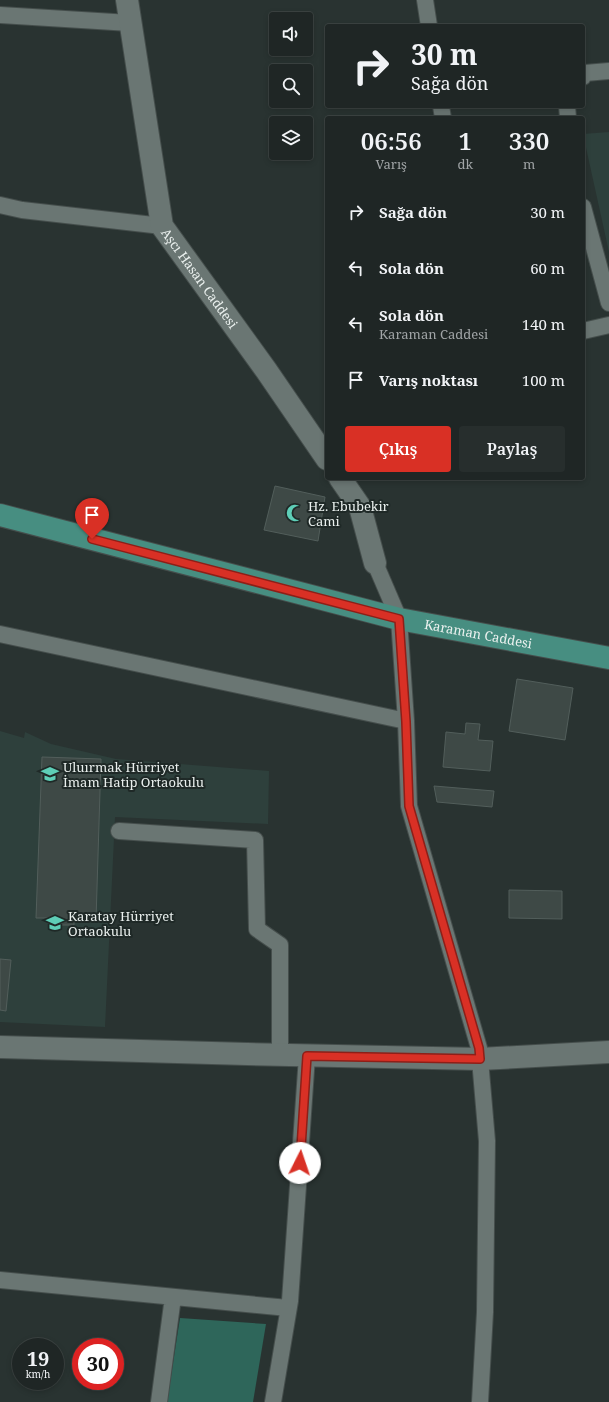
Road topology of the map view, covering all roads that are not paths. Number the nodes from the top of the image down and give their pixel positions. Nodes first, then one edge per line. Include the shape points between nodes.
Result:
1 (127, 0) edge
2 (425, 0) edge
3 (0, 15) edge
4 (130, 23) junction
5 (429, 24) edge
6 (609, 71) edge
7 (585, 73) edge
8 (0, 205) edge
9 (585, 214) edge
10 (162, 226) junction
11 (609, 303) edge
12 (609, 325) edge
13 (585, 331) edge
14 (324, 449) edge
15 (341, 480) edge
16 (0, 515) edge
17 (375, 563) joint
18 (399, 619) junction
19 (0, 634) edge
20 (609, 658) edge
21 (406, 722) junction
22 (120, 831) dead end
23 (0, 1048) edge
24 (609, 1052) edge
25 (280, 1055) junction
26 (307, 1056) junction
27 (480, 1059) junction
28 (0, 1280) edge
29 (173, 1297) junction
30 (288, 1308) junction
31 (159, 1402) edge
32 (273, 1402) edge
33 (480, 1402) edge

1 - 4 street, Aşcı Hasan Caddesi
2 - 5 street
3 - 4 street
4 - 10 street, Aşcı Hasan Caddesi
6 - 7 street
8 - 10 street via 22,210
9 - 11 street
10 - 14 street, Aşcı Hasan Caddesi
12 - 13 street
15 - 17 street via 360,507
16 - 18 main road, Karaman Caddesi
17 - 18 street
18 - 20 main road, Karaman Caddesi
18 - 21 street
19 - 21 street
21 - 27 street via 409,806 479,1048
22 - 25 street via 255,840 257,929 280,945
23 - 25 street
24 - 27 street
25 - 26 street
26 - 27 street
26 - 30 street
27 - 33 street via 487,1149 485,1312
28 - 29 street
29 - 30 street
29 - 31 street
30 - 32 street

